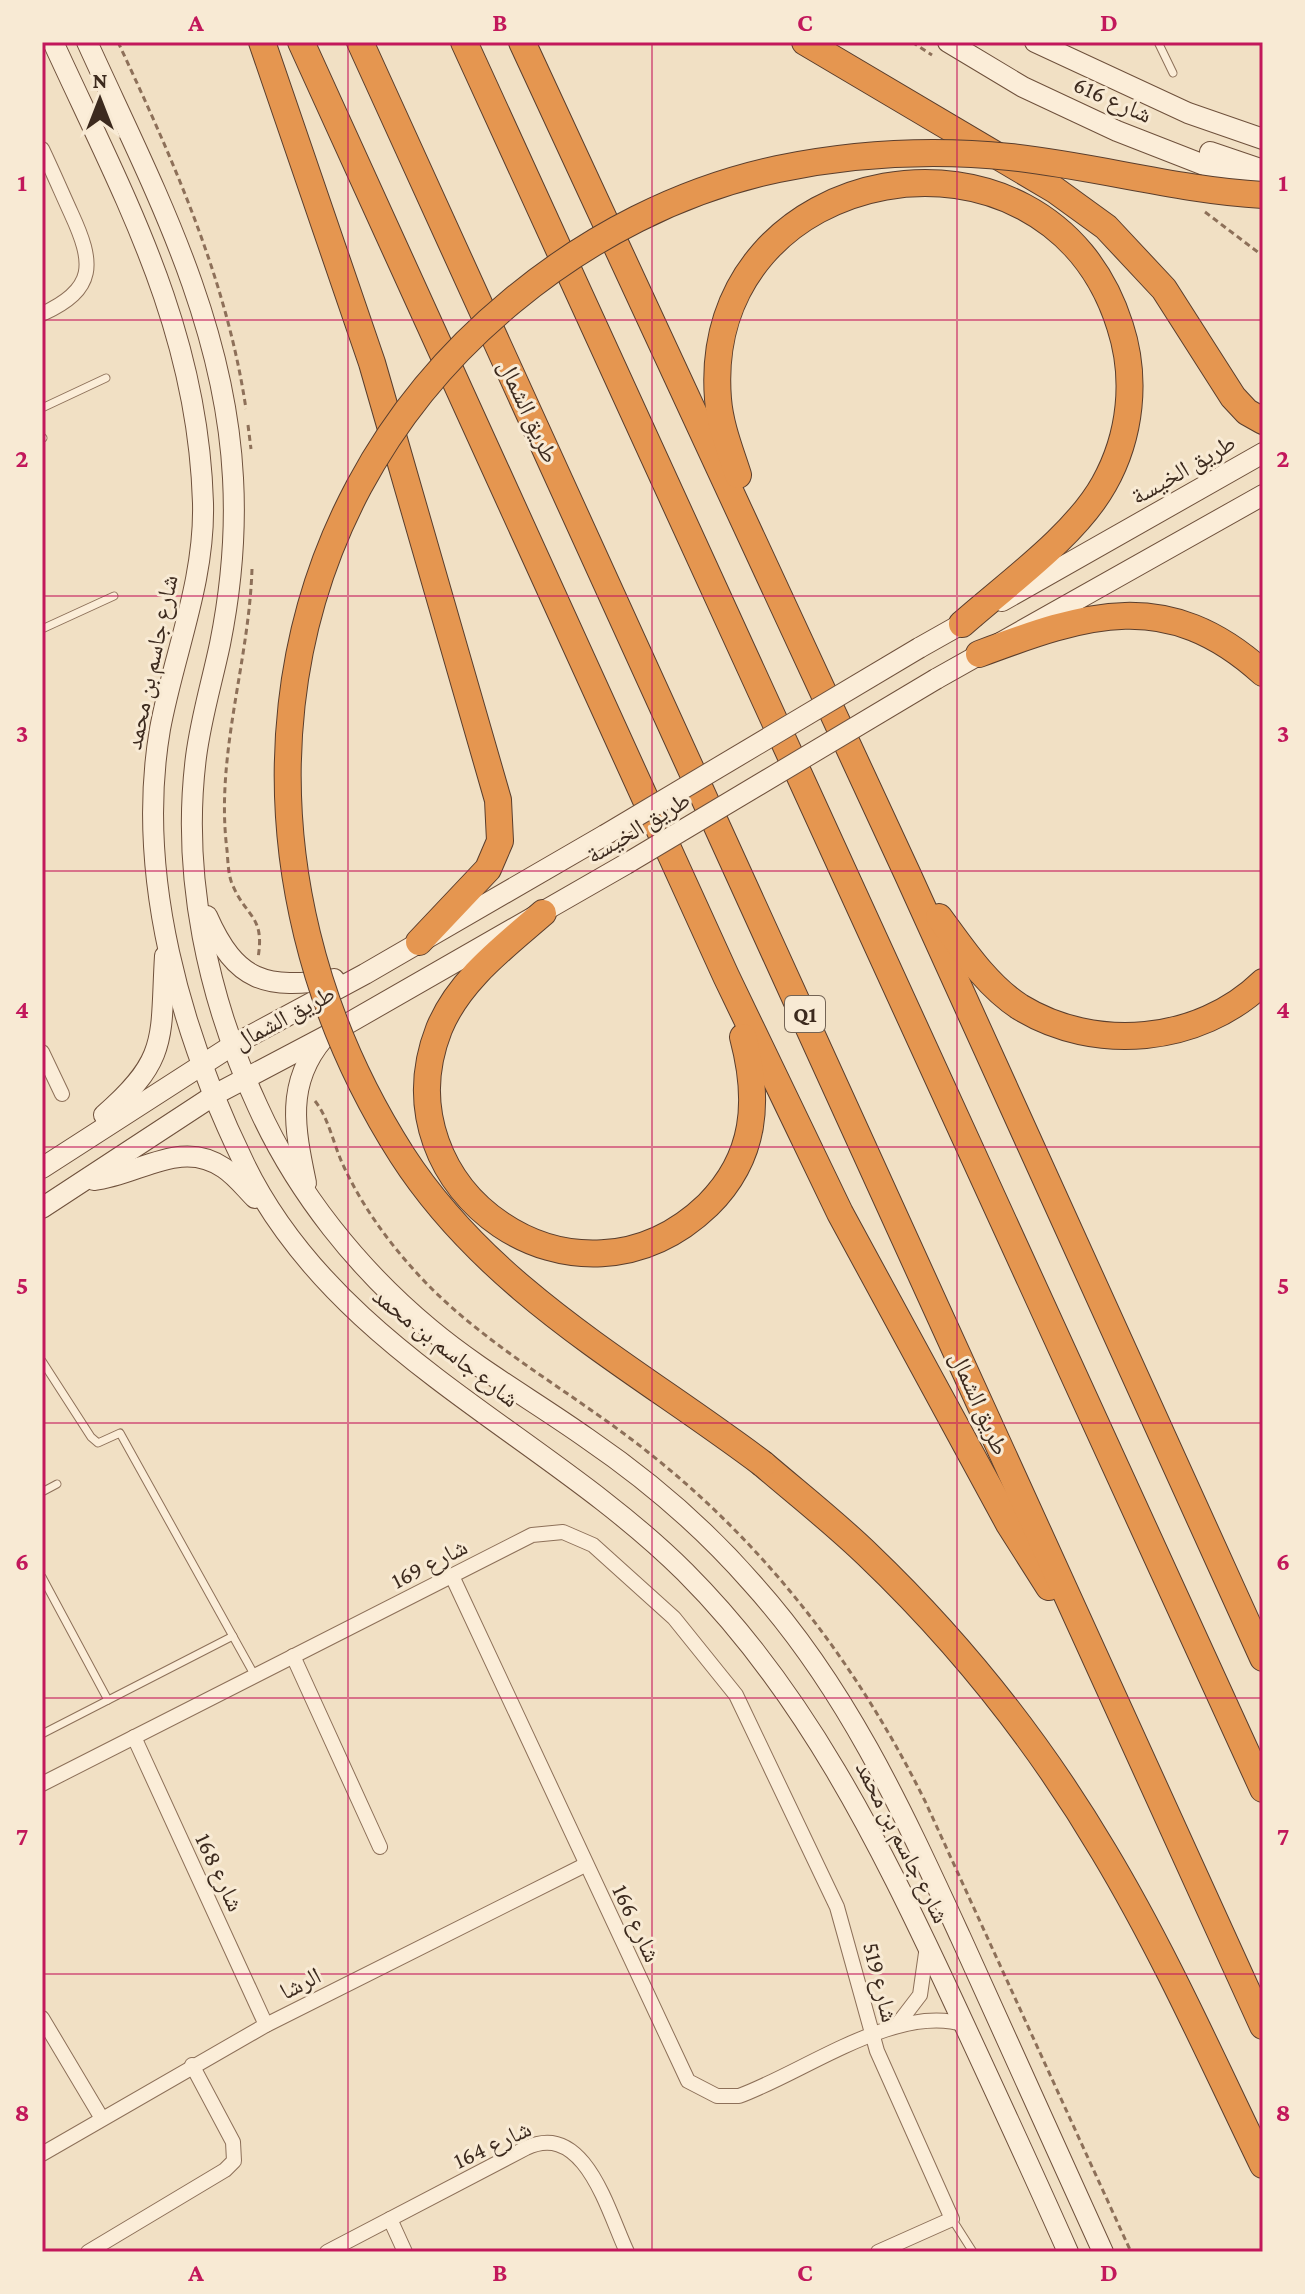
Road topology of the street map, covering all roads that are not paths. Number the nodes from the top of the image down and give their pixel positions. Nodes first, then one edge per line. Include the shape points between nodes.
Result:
1 (53, 42) edge
2 (87, 42) edge
3 (262, 42) edge
4 (301, 42) edge
5 (360, 42) edge
6 (464, 42) edge
7 (522, 42) edge
8 (805, 42) edge
9 (1035, 42) edge
10 (1158, 42) edge
11 (942, 50) edge
12 (1173, 73) dead end
13 (1117, 131) junction
14 (1263, 139) edge
15 (42, 149) edge
16 (1263, 170) edge
17 (1263, 188) edge
18 (1263, 195) edge
19 (42, 314) edge
20 (106, 378) dead end
21 (42, 408) edge
22 (1263, 421) edge
23 (1263, 453) edge
24 (1263, 484) edge
25 (1263, 495) edge
26 (1234, 510) junction
27 (756, 548) junction
28 (114, 596) dead end
29 (962, 624) junction
30 (42, 629) edge
31 (919, 648) joint
32 (979, 654) junction
33 (1263, 673) edge
34 (907, 873) junction
35 (197, 894) junction
36 (543, 913) junction
37 (167, 932) junction
38 (419, 942) junction
39 (365, 974) junction
40 (726, 976) junction
41 (1263, 982) edge
42 (326, 1036) junction
43 (233, 1045) junction
44 (42, 1052) edge
45 (204, 1063) junction
46 (245, 1079) junction
47 (62, 1094) dead end
48 (216, 1094) junction
49 (79, 1145) junction
50 (42, 1168) edge
51 (86, 1181) junction
52 (310, 1198) junction
53 (42, 1208) edge
54 (273, 1213) junction
55 (42, 1361) edge
56 (57, 1484) dead end
57 (42, 1492) edge
58 (452, 1576) junction
59 (42, 1577) edge
60 (1072, 1608) junction
61 (233, 1636) junction
62 (293, 1656) junction
63 (1263, 1658) edge
64 (255, 1676) junction
65 (108, 1700) junction
66 (42, 1734) edge
67 (134, 1737) junction
68 (767, 1755) joint
69 (42, 1784) edge
70 (1263, 1789) edge
71 (380, 1847) dead end
72 (585, 1865) junction
73 (927, 1944) junction
74 (42, 2018) edge
75 (266, 2025) junction
76 (897, 2025) junction
77 (965, 2025) junction
78 (1263, 2026) edge
79 (871, 2036) junction
80 (192, 2065) junction
81 (101, 2117) junction
82 (42, 2154) edge
83 (1263, 2165) edge
84 (390, 2219) junction
85 (952, 2219) junction
86 (88, 2252) edge
87 (327, 2252) edge
88 (405, 2252) edge
89 (627, 2252) edge
90 (878, 2252) edge
91 (973, 2252) edge
92 (1068, 2252) edge
93 (1103, 2252) edge

1 - 37 main road, شارع جاسم بن محمد via 155,269 194,401 203,499 201,547 161,722 154,782 153,843
2 - 35 main road, شارع جاسم بن محمد via 195,284 227,422 232,554 223,628 196,755 192,838
3 - 38 highway via 372,363 498,800 500,841 492,861
4 - 40 highway
5 - 60 highway, طريق الشمال / Q1
6 - 70 highway
7 - 27 highway
8 - 22 highway via 1055,190 1106,227 1164,289 1233,397
9 - 14 main road, شارع 616 via 1175,107
10 - 12 lane
11 - 13 main road, شارع 616
13 - 16 main road
13 - 17 main road, شارع 616
15 - 19 street via 88,255 82,285 61,306
18 - 83 highway, bridge via 1166,185 1015,157 934,151 858,155 772,170 686,198 588,244 542,276 451,357 414,399 366,469 325,559 302,644 287,774 299,907 317,977 364,1091 429,1192 499,1270 557,1320 763,1464 867,1554 932,1620 1029,1739 1112,1865
20 - 21 lane
23 - 29 main road, طريق الخيسة
24 - 26 main road
25 - 26 main road, طريق الخيسة
26 - 32 main road, طريق الخيسة
27 - 29 highway via 718,401 717,369 724,330 750,273 810,214 863,189 916,180 989,192 1027,207 1051,224 1097,274 1124,338 1129,404 1103,486 1074,522
27 - 34 highway
28 - 30 lane
29 - 31 main road, طريق الخيسة
31 - 38 main road, طريق الشمال, bridge
32 - 33 highway via 1078,619 1141,616 1210,635
32 - 36 main road, طريق الخيسة, bridge
34 - 41 highway via 984,976 1018,1005 1066,1027 1128,1036 1173,1031 1218,1014
34 - 63 highway
35 - 39 main road via 223,950 254,977 292,985
35 - 43 main road, شارع جاسم بن محمد via 210,971
36 - 40 highway via 457,995 439,1030 428,1099 444,1159 460,1186 485,1214 525,1242 571,1254 617,1253 660,1241 689,1223 722,1190 745,1153 754,1108 748,1058
36 - 42 main road, طريق الخيسة
37 - 45 main road, شارع جاسم بن محمد
37 - 49 main road via 163,1026 152,1063
38 - 39 main road, طريق الشمال
39 - 43 main road, طريق الشمال
40 - 60 highway via 840,1213 1002,1512 1042,1578
42 - 46 main road, طريق الخيسة
42 - 52 main road via 296,1092 295,1123
43 - 45 main road, طريق الشمال
43 - 46 main road, شارع جاسم بن محمد
44 - 47 street
45 - 48 main road, شارع جاسم بن محمد
45 - 49 main road
46 - 48 main road, طريق الخيسة
46 - 52 main road, شارع جاسم بن محمد
48 - 51 main road, طريق الخيسة
48 - 54 main road, شارع جاسم بن محمد via 245,1164
49 - 50 main road
51 - 53 main road, طريق الخيسة
51 - 54 main road via 191,1155 222,1166
52 - 93 main road, شارع جاسم بن محمد via 398,1301 468,1358 589,1439 668,1500 734,1563 802,1644 847,1709 895,1795
54 - 73 main road, شارع جاسم بن محمد via 370,1324 617,1511 716,1605 774,1675 825,1750
55 - 61 lane via 91,1437 98,1443 120,1433
56 - 57 lane
58 - 62 street, شارع 169
58 - 68 street, شارع 169 via 542,1532 584,1539 651,1594 696,1642 736,1695
58 - 72 street, شارع 166
59 - 65 lane
60 - 78 highway, طريق الشمال / Q1
61 - 64 lane
61 - 65 lane
62 - 64 street, شارع 169
62 - 71 street
64 - 67 street, شارع 169
65 - 66 lane
67 - 69 street, شارع 169
67 - 75 street, شارع 168
68 - 79 street, شارع 519 via 843,1924
72 - 75 street, الرشا
72 - 79 street, شارع 166 via 681,2072 696,2088 717,2096 739,2096
73 - 76 street via 920,1995
73 - 77 main road, شارع جاسم بن محمد
74 - 81 street
75 - 80 street, الرشا
76 - 77 street, شارع 166 via 927,2019
76 - 79 street, شارع 166
77 - 92 main road, شارع جاسم بن محمد
79 - 85 street, شارع 519
80 - 81 street, الرشا
80 - 86 street via 233,2142 234,2161
81 - 82 street, الرشا
84 - 87 street, شارع 164
84 - 88 street
84 - 89 street, شارع 164 via 534,2144 552,2141 583,2159
85 - 90 street
85 - 91 lane

